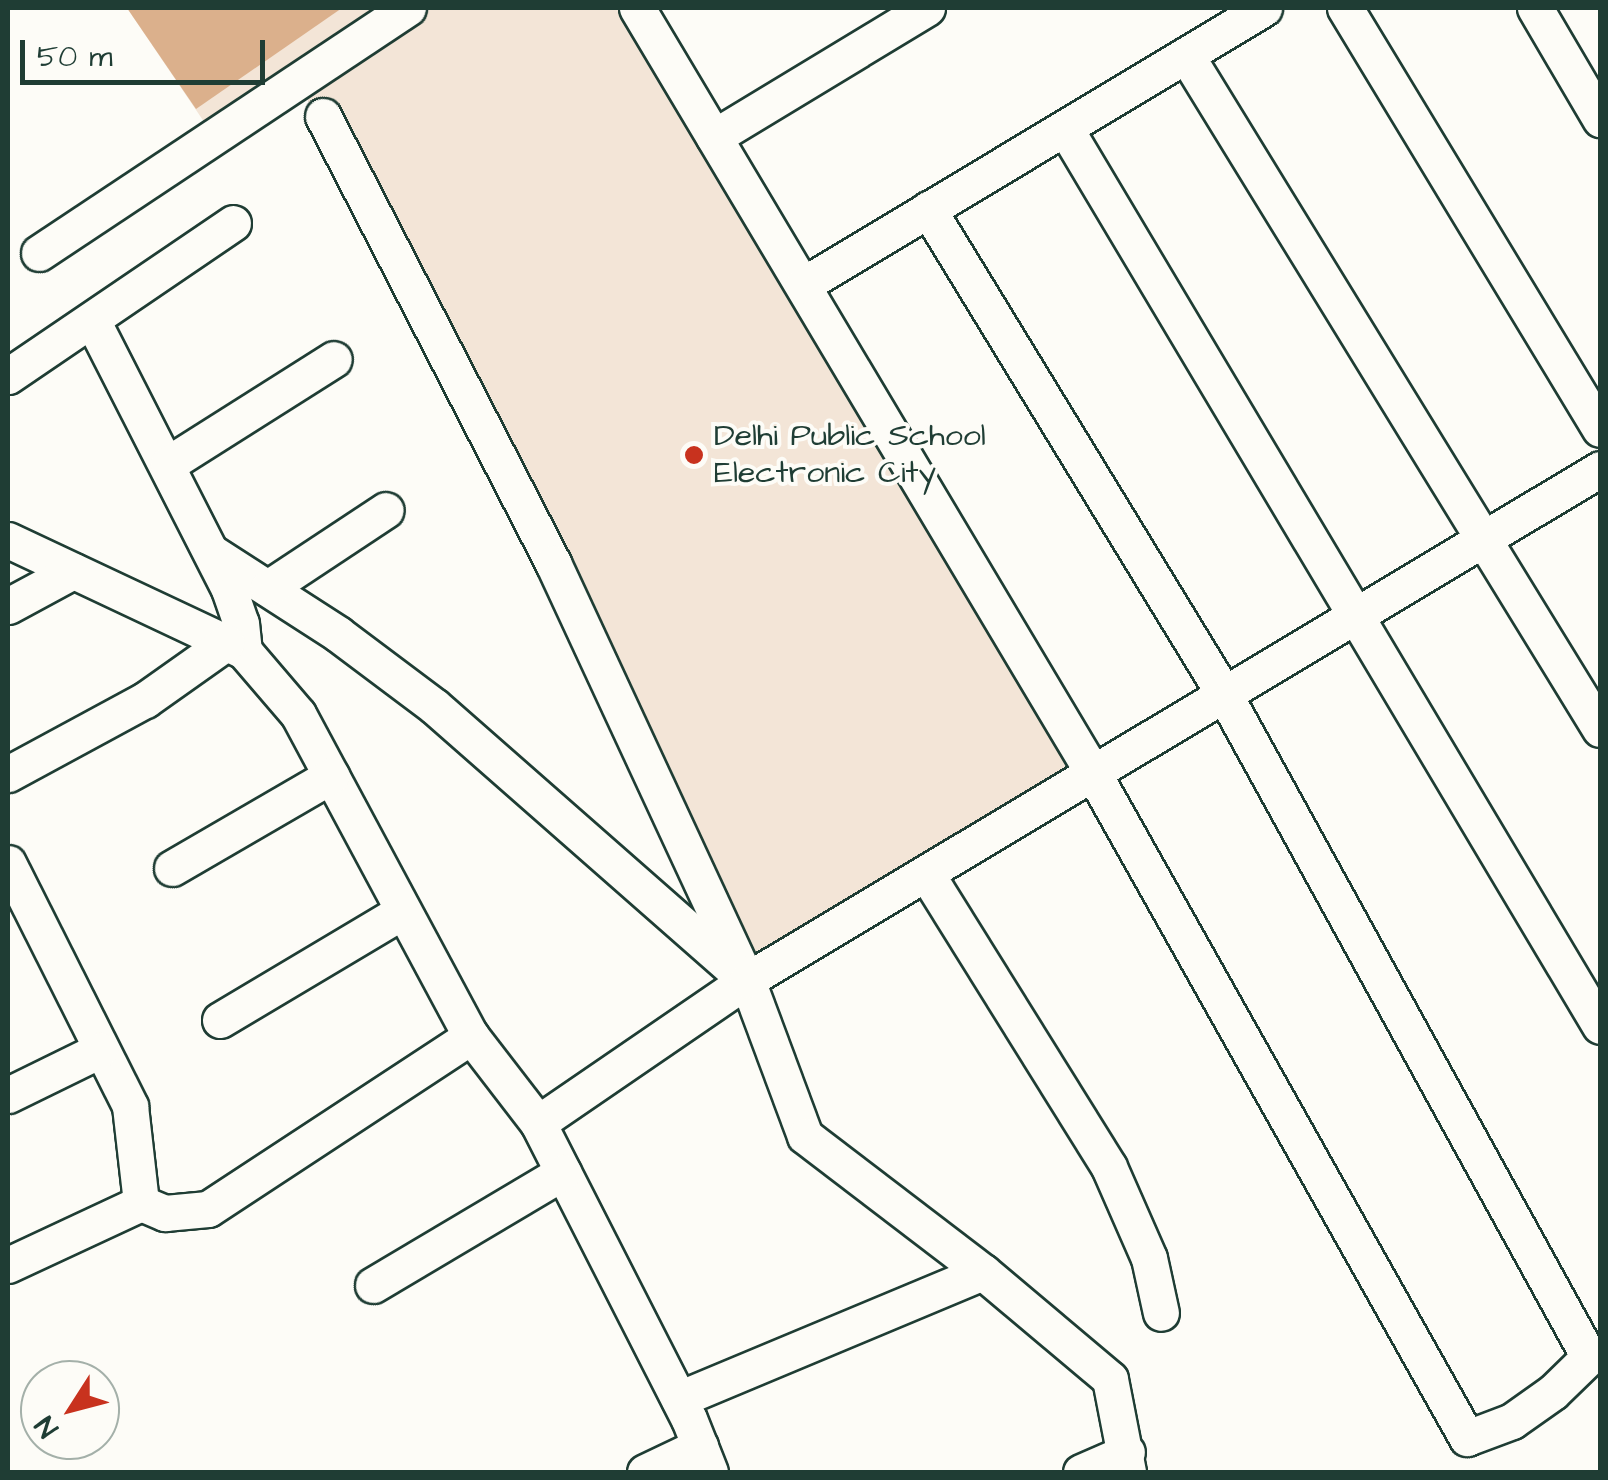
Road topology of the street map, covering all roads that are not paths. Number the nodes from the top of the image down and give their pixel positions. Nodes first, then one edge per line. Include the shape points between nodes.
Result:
1 (408, 8) edge
2 (636, 8) edge
3 (926, 8) edge
4 (1264, 8) edge
5 (1345, 8) edge
6 (1535, 8) edge
7 (1186, 55) junction
8 (323, 116) dead end
9 (1600, 119) edge
10 (1064, 128) junction
11 (714, 138) junction
12 (928, 209) junction
13 (233, 223) dead end
14 (39, 254) dead end
15 (803, 284) junction
16 (94, 322) junction
17 (334, 359) dead end
18 (8, 376) edge
19 (1600, 430) edge
20 (168, 464) junction
21 (1600, 469) edge
22 (386, 510) dead end
23 (8, 540) edge
24 (1485, 542) junction
25 (211, 552) junction
26 (73, 571) junction
27 (268, 588) junction
28 (8, 606) edge
29 (1357, 618) junction
30 (235, 647) junction
31 (1224, 694) junction
32 (1600, 730) edge
33 (1093, 773) junction
34 (8, 774) edge
35 (331, 776) junction
36 (8, 863) edge
37 (172, 868) dead end
38 (926, 873) junction
39 (404, 910) junction
40 (747, 980) junction
41 (220, 1020) dead end
42 (1600, 1026) edge
43 (471, 1036) junction
44 (100, 1050) junction
45 (8, 1094) edge
46 (538, 1123) junction
47 (563, 1172) junction
48 (141, 1202) junction
49 (8, 1265) edge
50 (983, 1272) junction
51 (373, 1285) dead end
52 (1161, 1314) dead end
53 (679, 1399) junction
54 (705, 1459) edge
55 (1128, 1462) edge
56 (645, 1472) edge
57 (1081, 1472) edge

1 - 14 street
2 - 11 street
3 - 11 street
4 - 7 street
5 - 19 street
6 - 9 street
7 - 10 street
7 - 24 street
8 - 40 street via 553,563
10 - 12 street
10 - 29 street
11 - 15 street
12 - 15 street
12 - 31 street
13 - 16 street
15 - 33 street
16 - 18 street
16 - 20 street
17 - 20 street
20 - 25 street
21 - 24 street
22 - 27 street
23 - 26 street
24 - 29 street
24 - 32 street
25 - 27 street
25 - 30 street via 241,623
26 - 28 street
26 - 30 street
27 - 40 street via 434,706
29 - 31 street
29 - 42 street
30 - 34 street
30 - 35 street via 298,714
31 - 33 street
31 - 33 street via 1589,1357 1512,1421 1467,1438
33 - 38 street
35 - 37 street
35 - 39 street
36 - 44 street
38 - 40 street
38 - 52 street via 1109,1167 1149,1258
39 - 41 street
39 - 43 street
40 - 46 street
40 - 50 street via 804,1136
43 - 46 street
43 - 48 street via 208,1209 165,1213
44 - 45 street
44 - 48 street via 130,1106
46 - 47 street
47 - 51 street
47 - 53 street
48 - 49 street
50 - 53 street
50 - 55 street via 1110,1379
53 - 54 street
54 - 56 street
55 - 57 street

